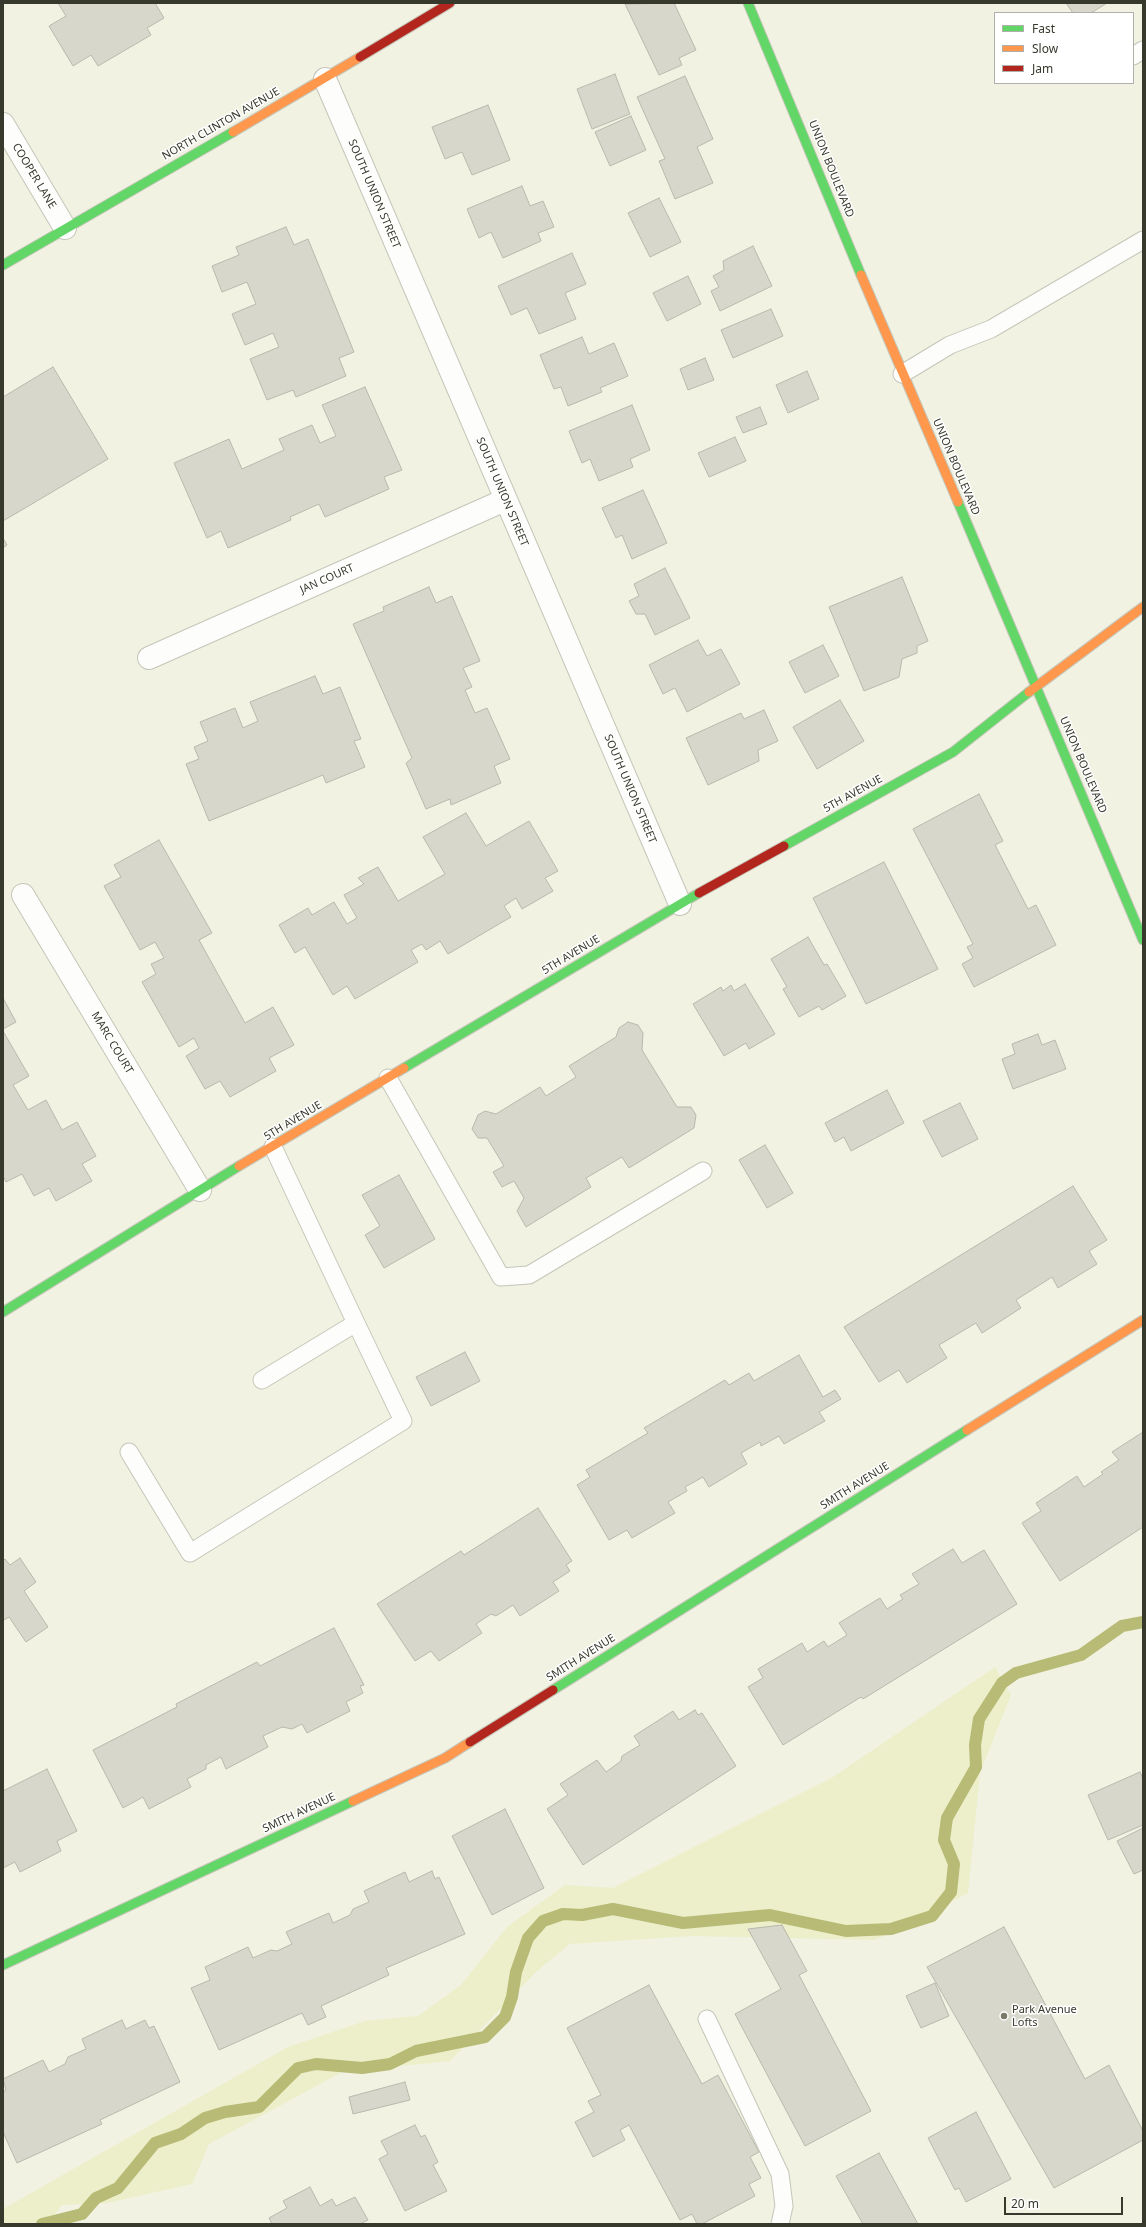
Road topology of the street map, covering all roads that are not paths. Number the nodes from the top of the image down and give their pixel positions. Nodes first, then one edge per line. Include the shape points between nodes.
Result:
1 (450, 3) edge
2 (748, 3) edge
3 (1143, 50) edge
4 (1134, 55) edge
5 (326, 79) junction
6 (3, 124) edge
7 (65, 228) junction
8 (1143, 240) edge
9 (3, 265) edge
10 (902, 374) junction
11 (505, 500) junction
12 (1143, 607) edge
13 (149, 658) dead end
14 (1037, 686) junction
15 (23, 895) dead end
16 (680, 904) junction
17 (1143, 940) edge
18 (388, 1078) junction
19 (272, 1147) junction
20 (703, 1171) dead end
21 (200, 1190) junction
22 (3, 1312) edge
23 (1143, 1320) edge
24 (356, 1324) junction
25 (262, 1380) dead end
26 (128, 1452) dead end
27 (3, 1965) edge
28 (707, 2019) dead end
29 (780, 2224) edge

1 - 5 main road, NORTH CLINTON AVENUE
2 - 10 main road, UNION BOULEVARD
3 - 4 lane
5 - 7 main road, NORTH CLINTON AVENUE
5 - 11 street, SOUTH UNION STREET
6 - 7 street, COOPER LANE
7 - 9 main road, NORTH CLINTON AVENUE
8 - 10 lane via 991,329 950,346
10 - 14 main road, UNION BOULEVARD
11 - 13 street, JAN COURT
11 - 16 street, SOUTH UNION STREET
12 - 14 main road, 5TH AVENUE
14 - 16 main road, 5TH AVENUE via 953,752
14 - 17 main road, UNION BOULEVARD
15 - 21 street, MARC COURT
16 - 18 main road, 5TH AVENUE
18 - 19 main road, 5TH AVENUE
18 - 20 lane via 501,1277 529,1275
19 - 21 main road, 5TH AVENUE
19 - 24 lane
21 - 22 main road, 5TH AVENUE
23 - 27 main road, SMITH AVENUE via 445,1758
24 - 25 lane
24 - 26 lane via 403,1421 190,1553
28 - 29 lane via 780,2174 784,2206

